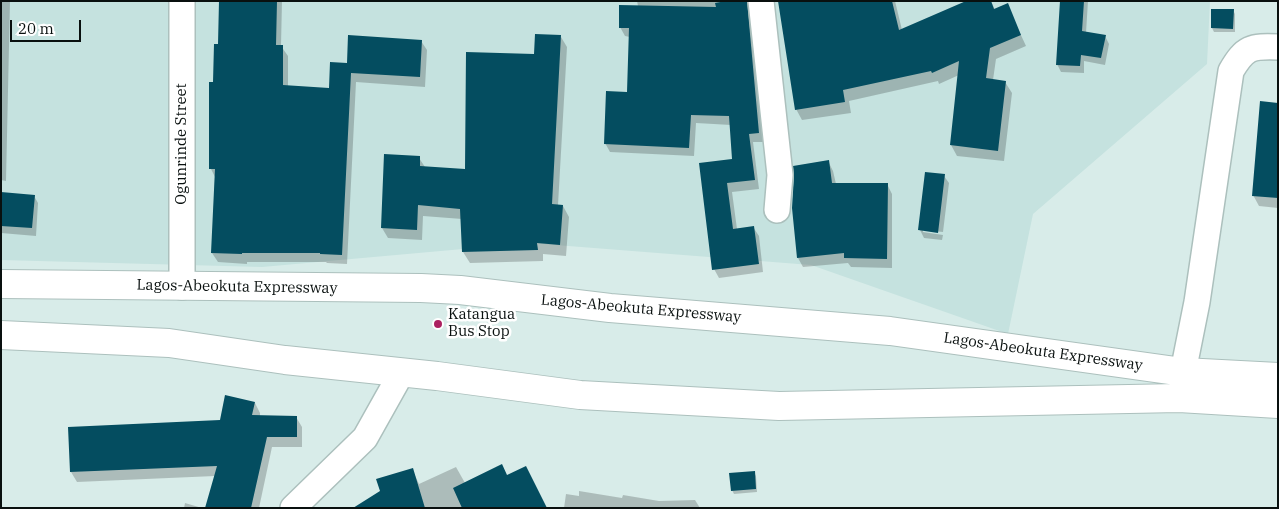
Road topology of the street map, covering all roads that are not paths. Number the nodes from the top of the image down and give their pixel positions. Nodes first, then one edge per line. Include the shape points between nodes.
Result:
1 (182, 1) edge
2 (761, 1) edge
3 (1278, 47) edge
4 (777, 210) dead end
5 (1, 284) edge
6 (182, 287) junction
7 (1, 335) edge
8 (402, 372) junction
9 (1183, 372) junction
10 (1278, 377) edge
11 (1278, 404) edge
12 (292, 508) edge

1 - 6 street, Ogunrinde Street
2 - 4 street via 780,175
3 - 9 street via 1256,46 1240,55 1231,71 1197,302
5 - 6 highway, Lagos-Abeokuta Expressway
6 - 9 highway, Lagos-Abeokuta Expressway via 460,290 610,308 890,331
7 - 8 highway via 169,343 285,360
8 - 11 highway via 580,395 779,406 1179,398
8 - 12 street via 365,438
9 - 10 highway, Lagos-Abeokuta Expressway

